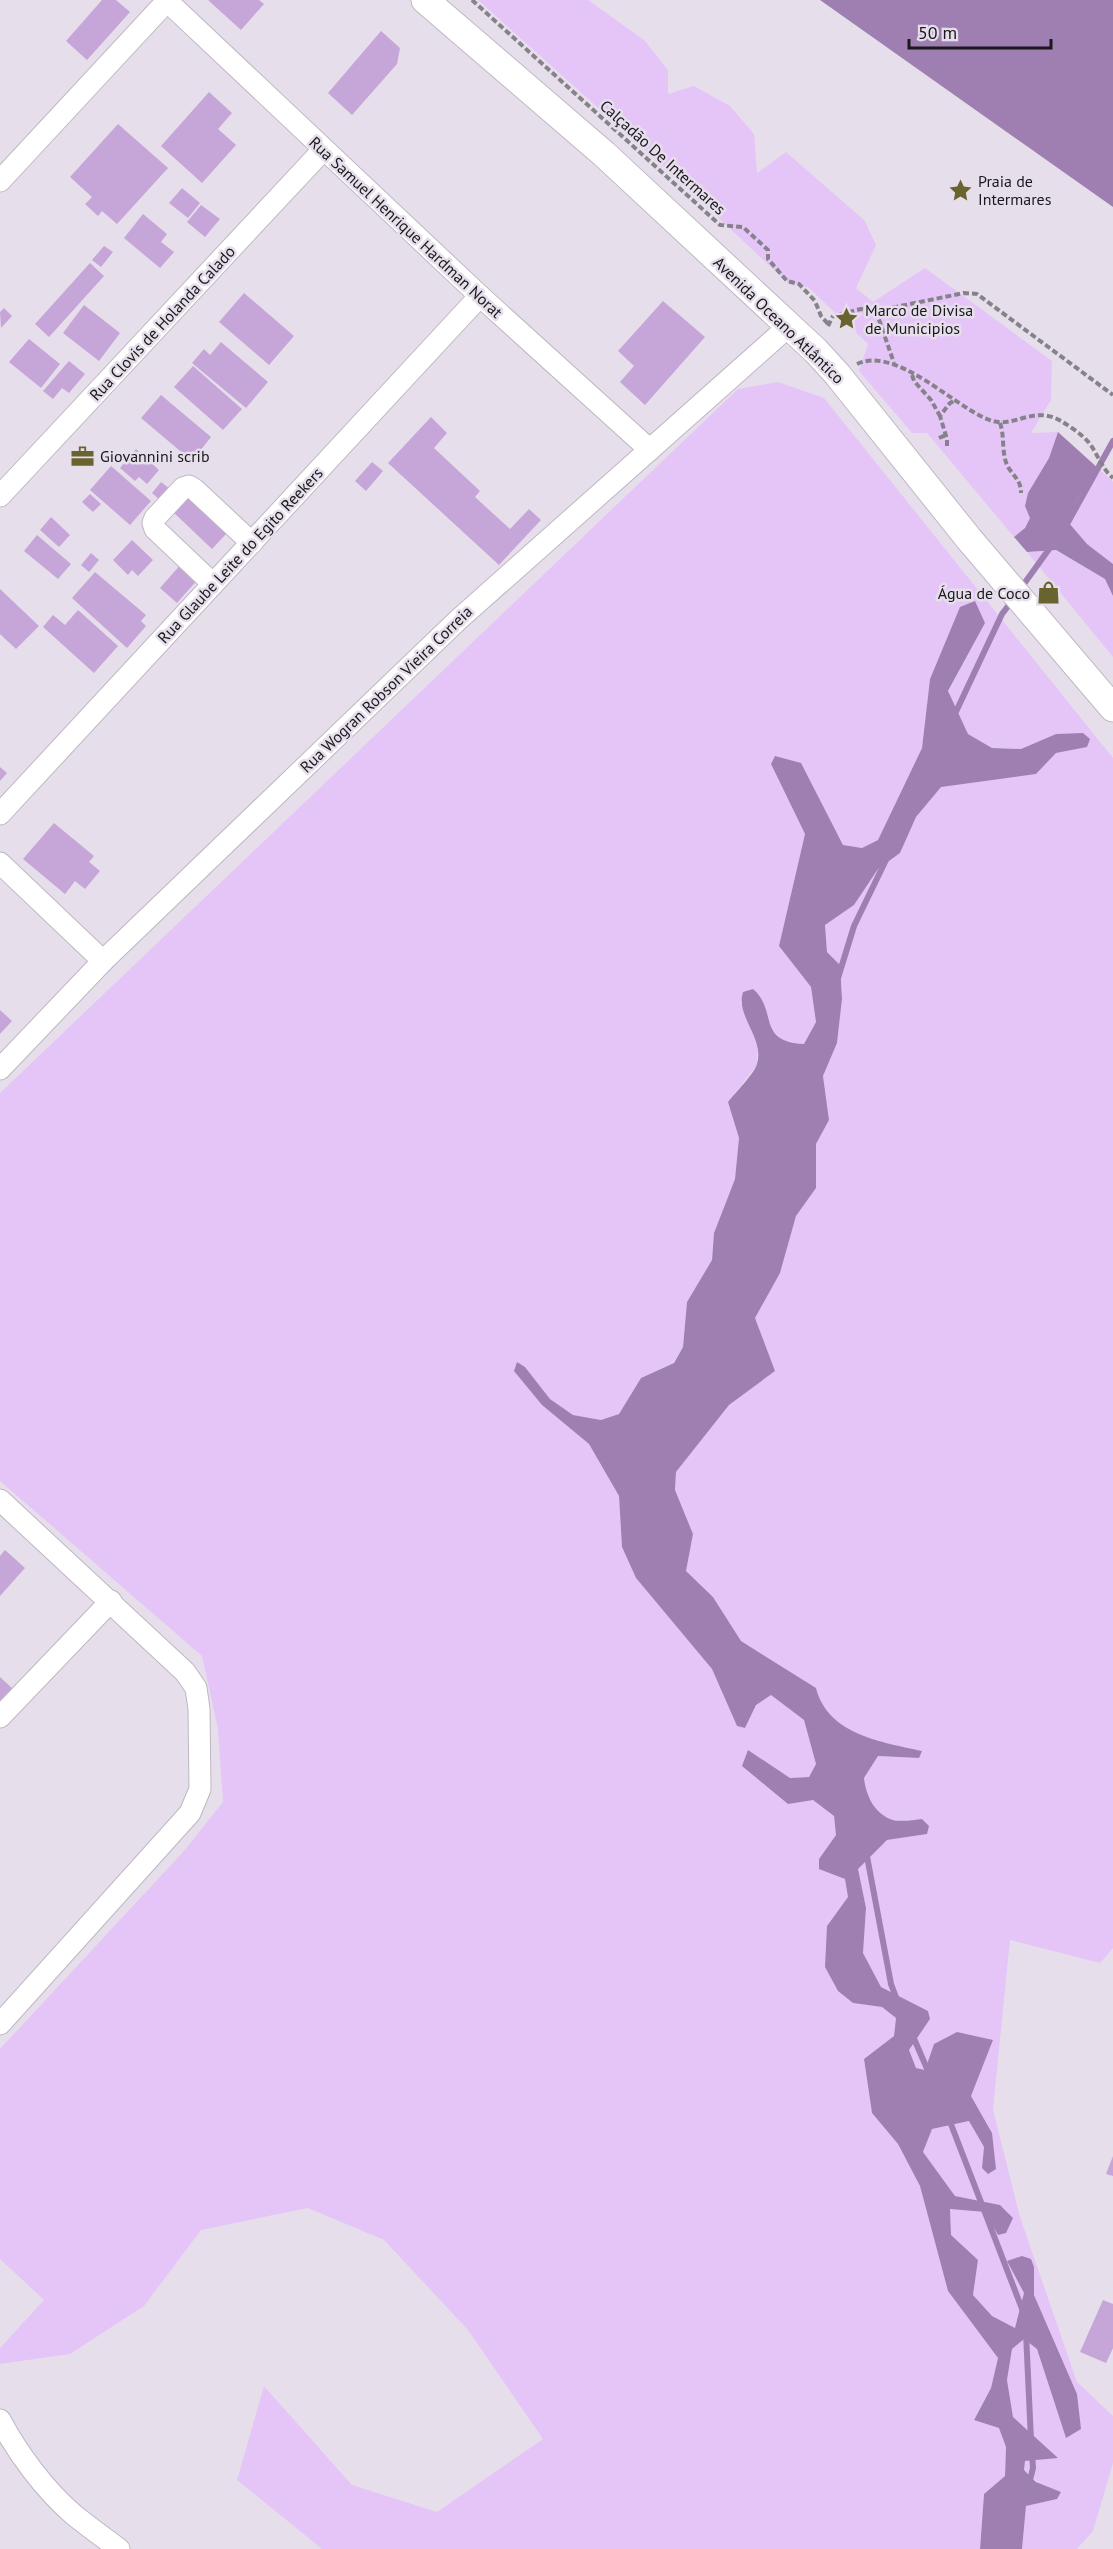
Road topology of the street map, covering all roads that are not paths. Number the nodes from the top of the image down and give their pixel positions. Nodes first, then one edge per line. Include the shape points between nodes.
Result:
1 (425, 0) edge
2 (166, 1) edge
3 (323, 150) junction
4 (0, 181) edge
5 (480, 296) junction
6 (789, 326) junction
7 (650, 450) junction
8 (0, 496) edge
9 (252, 543) junction
10 (213, 584) junction
11 (1113, 708) edge
12 (0, 814) edge
13 (0, 863) edge
14 (103, 961) junction
15 (0, 1069) edge
16 (0, 1500) edge
17 (111, 1601) junction
18 (0, 1716) edge
19 (0, 2025) edge
20 (0, 2420) edge
21 (119, 2549) edge

1 - 6 main road, Avenida Oceano Atlântico via 604,154
2 - 3 street, Rua Samuel Henrique Hardman Norat
2 - 4 street
3 - 5 street, Rua Samuel Henrique Hardman Norat
3 - 8 street, Rua Clovis de Holanda Calado
5 - 7 street, Rua Samuel Henrique Hardman Norat
5 - 9 street, Rua Glaube Leite do Egito Reekers
6 - 7 street, Rua Wogran Robson Vieira Correia
6 - 11 main road, Avenida Oceano Atlântico via 837,374 969,540
7 - 14 street, Rua Wogran Robson Vieira Correia via 458,620
9 - 10 street, Rua Glaube Leite do Egito Reekers
9 - 10 street via 194,489 183,488 155,518 155,530
10 - 12 street, Rua Glaube Leite do Egito Reekers
13 - 14 street
14 - 15 street, Rua Wogran Robson Vieira Correia
16 - 17 street
17 - 18 street
17 - 19 street via 196,1688 200,1789 190,1814
20 - 21 street via 12,2443 45,2485 73,2514

